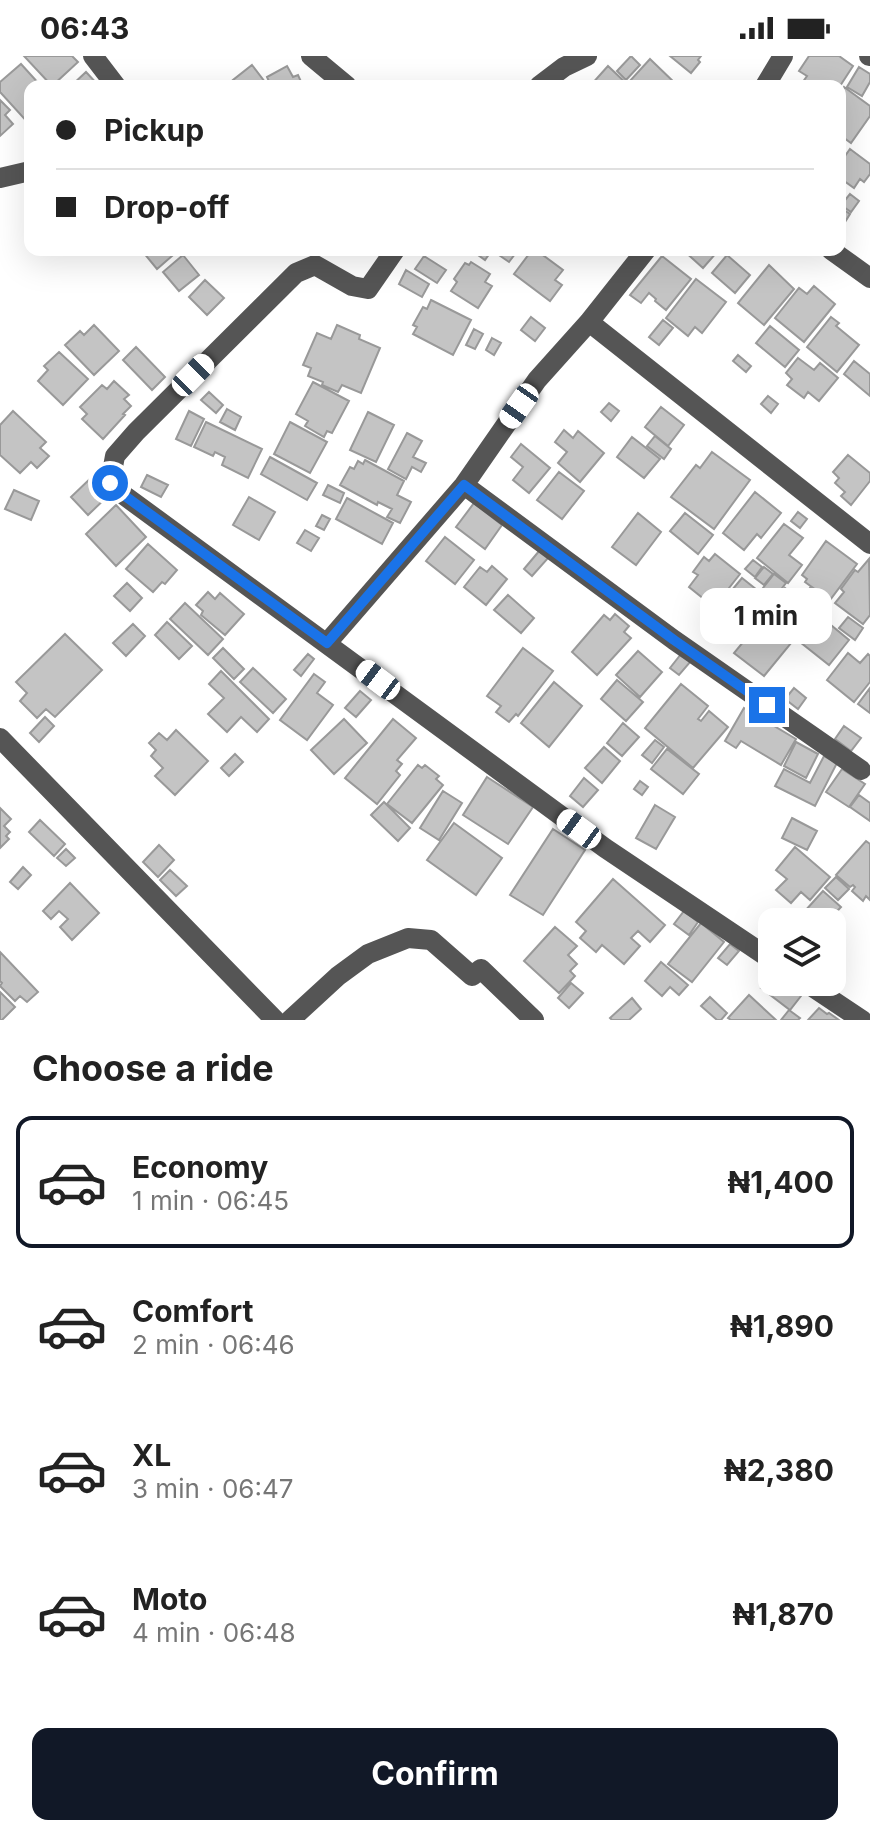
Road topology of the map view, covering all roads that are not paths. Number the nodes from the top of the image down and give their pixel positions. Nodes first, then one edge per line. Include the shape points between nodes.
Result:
1 (93, 56) edge
2 (311, 56) edge
3 (587, 56) edge
4 (783, 56) edge
5 (111, 80) edge
6 (340, 80) edge
7 (547, 80) edge
8 (769, 80) edge
9 (24, 172) edge
10 (0, 178) edge
11 (391, 256) edge
12 (641, 256) edge
13 (839, 256) edge
14 (870, 278) edge
15 (589, 322) junction
16 (464, 485) junction
17 (870, 544) edge
18 (327, 643) junction
19 (0, 738) edge
20 (861, 770) dead end
21 (758, 951) edge
22 (826, 996) edge
23 (275, 1020) edge
24 (290, 1020) edge
25 (534, 1020) edge
26 (862, 1020) edge

1 - 5 street
2 - 6 street
3 - 7 street
4 - 8 street
9 - 10 street
11 - 18 street via 368,289 315,265 296,273 115,456 110,483
12 - 15 street
13 - 14 street
15 - 16 street via 537,380
15 - 17 street
16 - 18 street
16 - 20 street
18 - 21 street via 605,848
19 - 23 street
22 - 26 street
24 - 25 street via 368,954 408,938 431,940 472,976 481,969

